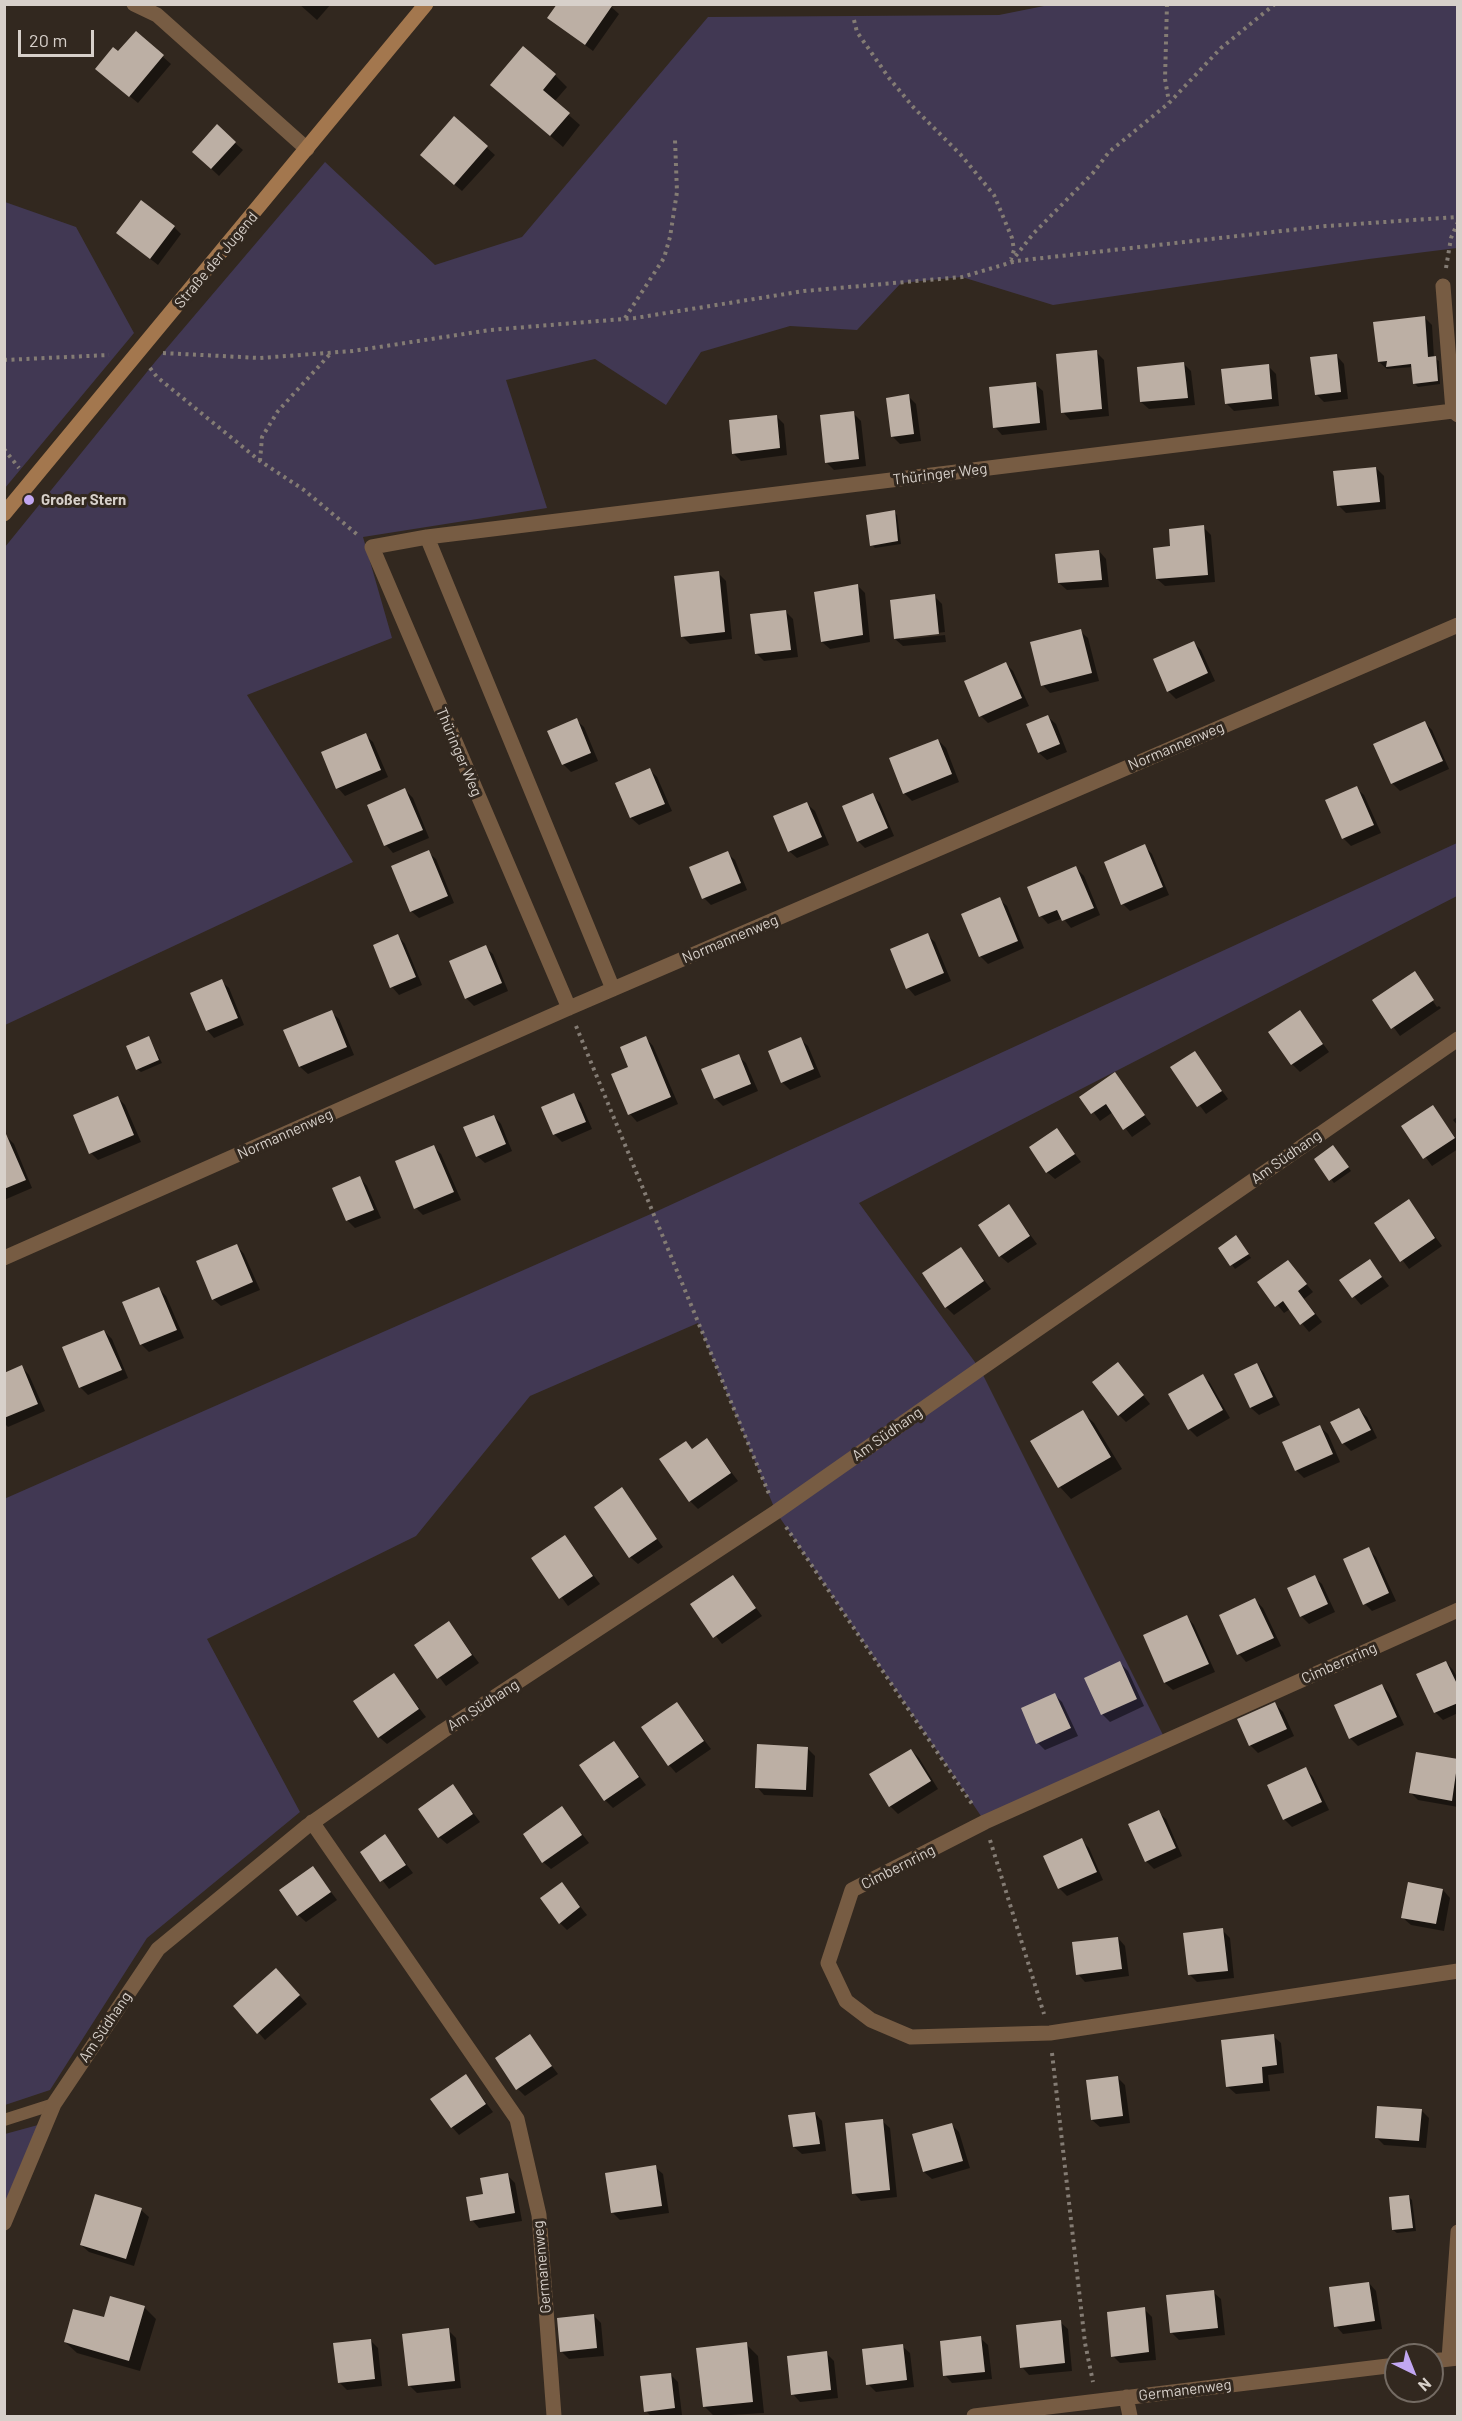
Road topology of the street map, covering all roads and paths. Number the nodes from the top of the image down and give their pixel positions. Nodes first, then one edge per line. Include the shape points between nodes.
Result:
1 (134, 4) edge
2 (426, 4) edge
3 (1167, 4) edge
4 (1275, 4) edge
5 (854, 20) dead end
6 (1169, 103) junction
7 (675, 140) dead end
8 (308, 150) junction
9 (1458, 217) edge
10 (1458, 222) edge
11 (1010, 263) junction
12 (1443, 286) joint
13 (625, 318) junction
14 (332, 352) junction
15 (138, 354) junction
16 (4, 360) edge
17 (1456, 413) edge
18 (260, 461) junction
19 (4, 514) edge
20 (427, 537) junction
21 (372, 547) junction
22 (1458, 625) edge
23 (613, 989) junction
24 (569, 1008) junction
25 (1458, 1039) edge
26 (4, 1258) edge
27 (776, 1512) junction
28 (1458, 1610) edge
29 (312, 1822) junction
30 (985, 1822) junction
31 (1458, 1971) edge
32 (1050, 2033) junction
33 (54, 2104) junction
34 (4, 2120) edge
35 (4, 2223) edge
36 (1458, 2232) edge
37 (1453, 2359) edge
38 (1384, 2367) edge
39 (1126, 2397) junction
40 (1096, 2401) junction
41 (554, 2416) edge
42 (974, 2416) edge
43 (1130, 2416) edge

1 - 8 street via 157,15
2 - 8 street, Straße der Jugend
3 - 6 path via 1165,79
4 - 6 path via 1221,48
5 - 11 path via 857,32 889,78 994,195 1012,238
6 - 11 path via 1109,153
7 - 13 path via 677,192 670,237 664,258
8 - 15 street, Straße der Jugend
9 - 11 path via 1326,226
10 - 12 path via 1451,238
11 - 13 path via 962,277 804,291
12 - 17 street, Thüringer Weg
13 - 14 path via 490,330
14 - 15 path via 260,358
14 - 18 path via 278,411 262,436
15 - 16 path
15 - 18 path via 157,377
15 - 19 street, Straße der Jugend
17 - 20 street, Thüringer Weg
18 - 21 path via 304,490
20 - 21 street, Thüringer Weg
20 - 23 street
21 - 24 street, Thüringer Weg
22 - 23 street, Normannenweg
23 - 24 street, Normannenweg
24 - 26 street, Normannenweg
24 - 27 path
25 - 27 street, Am Südhang
27 - 29 street, Am Südhang
27 - 30 path
28 - 30 street, Cimbernring
29 - 33 street, Am Südhang via 158,1948
29 - 41 street, Germanenweg via 517,2119 538,2215
30 - 32 path
30 - 32 street, Cimbernring via 852,1890 828,1963 846,2001 871,2020 911,2037
31 - 32 street, Cimbernring
32 - 40 path via 1085,2343
33 - 34 lane
33 - 35 street, Am Südhang
36 - 37 street
38 - 39 street, Germanenweg
39 - 40 street, Germanenweg
39 - 43 street
40 - 42 street, Germanenweg

